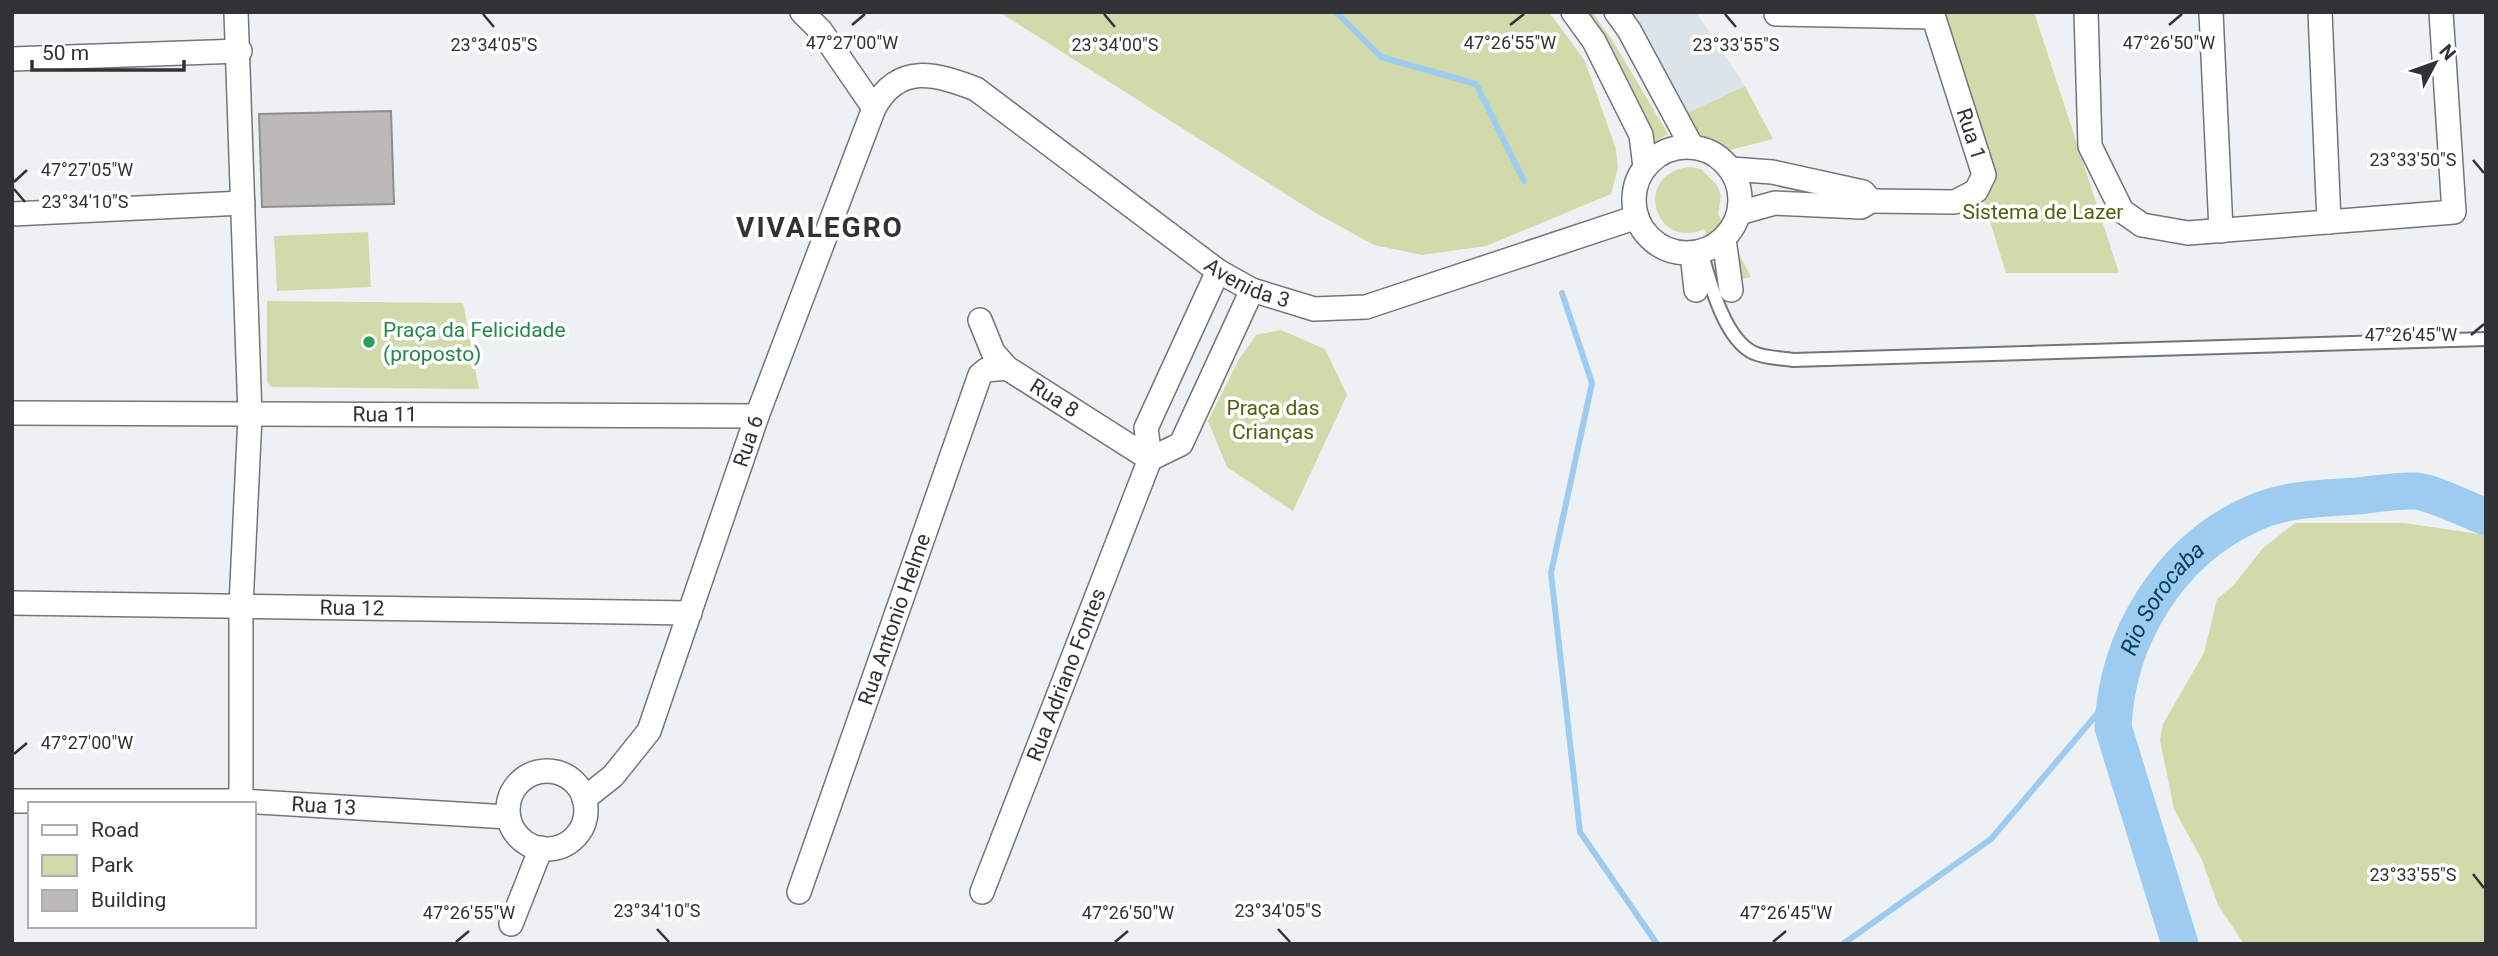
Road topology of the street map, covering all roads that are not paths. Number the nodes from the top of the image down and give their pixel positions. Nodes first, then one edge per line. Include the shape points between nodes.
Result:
1 (236, 12) edge
2 (802, 12) edge
3 (1573, 12) edge
4 (1616, 12) edge
5 (2086, 12) edge
6 (2211, 12) edge
7 (2320, 12) edge
8 (2441, 12) edge
9 (1776, 15) dead end
10 (1933, 15) edge
11 (240, 51) junction
12 (12, 58) edge
13 (904, 80) joint
14 (874, 108) junction
15 (1692, 146) junction
16 (1645, 167) junction
17 (1731, 169) junction
18 (1871, 201) junction
19 (243, 203) junction
20 (1739, 213) junction
21 (12, 214) edge
22 (1637, 218) junction
23 (2329, 222) junction
24 (2221, 231) junction
25 (1724, 239) junction
26 (1697, 252) junction
27 (1218, 271) junction
28 (1252, 290) junction
29 (1696, 290) dead end
30 (1731, 290) dead end
31 (980, 320) dead end
32 (2486, 339) edge
33 (1007, 368) junction
34 (1163, 396) junction
35 (1194, 412) junction
36 (12, 413) edge
37 (250, 416) junction
38 (757, 416) junction
39 (1150, 459) junction
40 (12, 603) edge
41 (241, 606) junction
42 (690, 613) junction
43 (584, 799) junction
44 (12, 801) edge
45 (241, 801) junction
46 (508, 817) junction
47 (541, 848) junction
48 (799, 892) dead end
49 (982, 892) dead end
50 (511, 924) dead end

1 - 11 street
2 - 14 street via 821,31
3 - 16 street via 1594,41 1641,135
4 - 15 street
5 - 24 street via 2090,146 2122,211 2141,225 2188,233
6 - 24 street
7 - 23 street
8 - 23 street via 2454,212
9 - 10 street
10 - 18 street, Rua 1 via 1984,174 1976,191 1955,202
11 - 12 street
11 - 19 street
13 - 14 street, Rua 6 via 884,89
13 - 27 street, Avenida 3 via 935,74 976,89
14 - 38 street, Rua 6
15 - 16 street via 1666,152
15 - 17 street via 1720,158
16 - 22 street via 1634,200
17 - 18 street via 1776,173 1863,192
17 - 20 street via 1741,198
18 - 20 street via 1861,207 1775,203
19 - 21 street
19 - 37 street
20 - 25 street
22 - 26 street via 1658,245
22 - 28 street, Avenida 3 via 1366,307 1314,309
23 - 24 street
25 - 26 street
25 - 30 street
26 - 29 street
26 - 32 lane via 1715,301 1738,340 1753,353 1793,360
27 - 28 street, Avenida 3
27 - 34 street, Rua Adriano Fontes
28 - 35 street
31 - 33 street, Rua 8 via 993,352
33 - 39 street, Rua 8
33 - 48 street, Rua Antonio Helme via 980,375
34 - 35 street via 1183,402
34 - 39 street, Rua Adriano Fontes via 1146,428
35 - 39 street via 1181,444
36 - 37 street, Rua 11
37 - 38 street, Rua 11
37 - 41 street
38 - 42 street, Rua 6
39 - 49 street, Rua Adriano Fontes
40 - 41 street, Rua 12
41 - 42 street, Rua 12
41 - 45 street
42 - 43 street, Rua 6 via 649,731 613,776
43 - 46 street via 565,776 539,772 517,785 510,796
43 - 47 street via 585,818 572,840
44 - 45 street, Rua 13
45 - 46 street, Rua 13
46 - 47 street via 516,834
47 - 50 street

